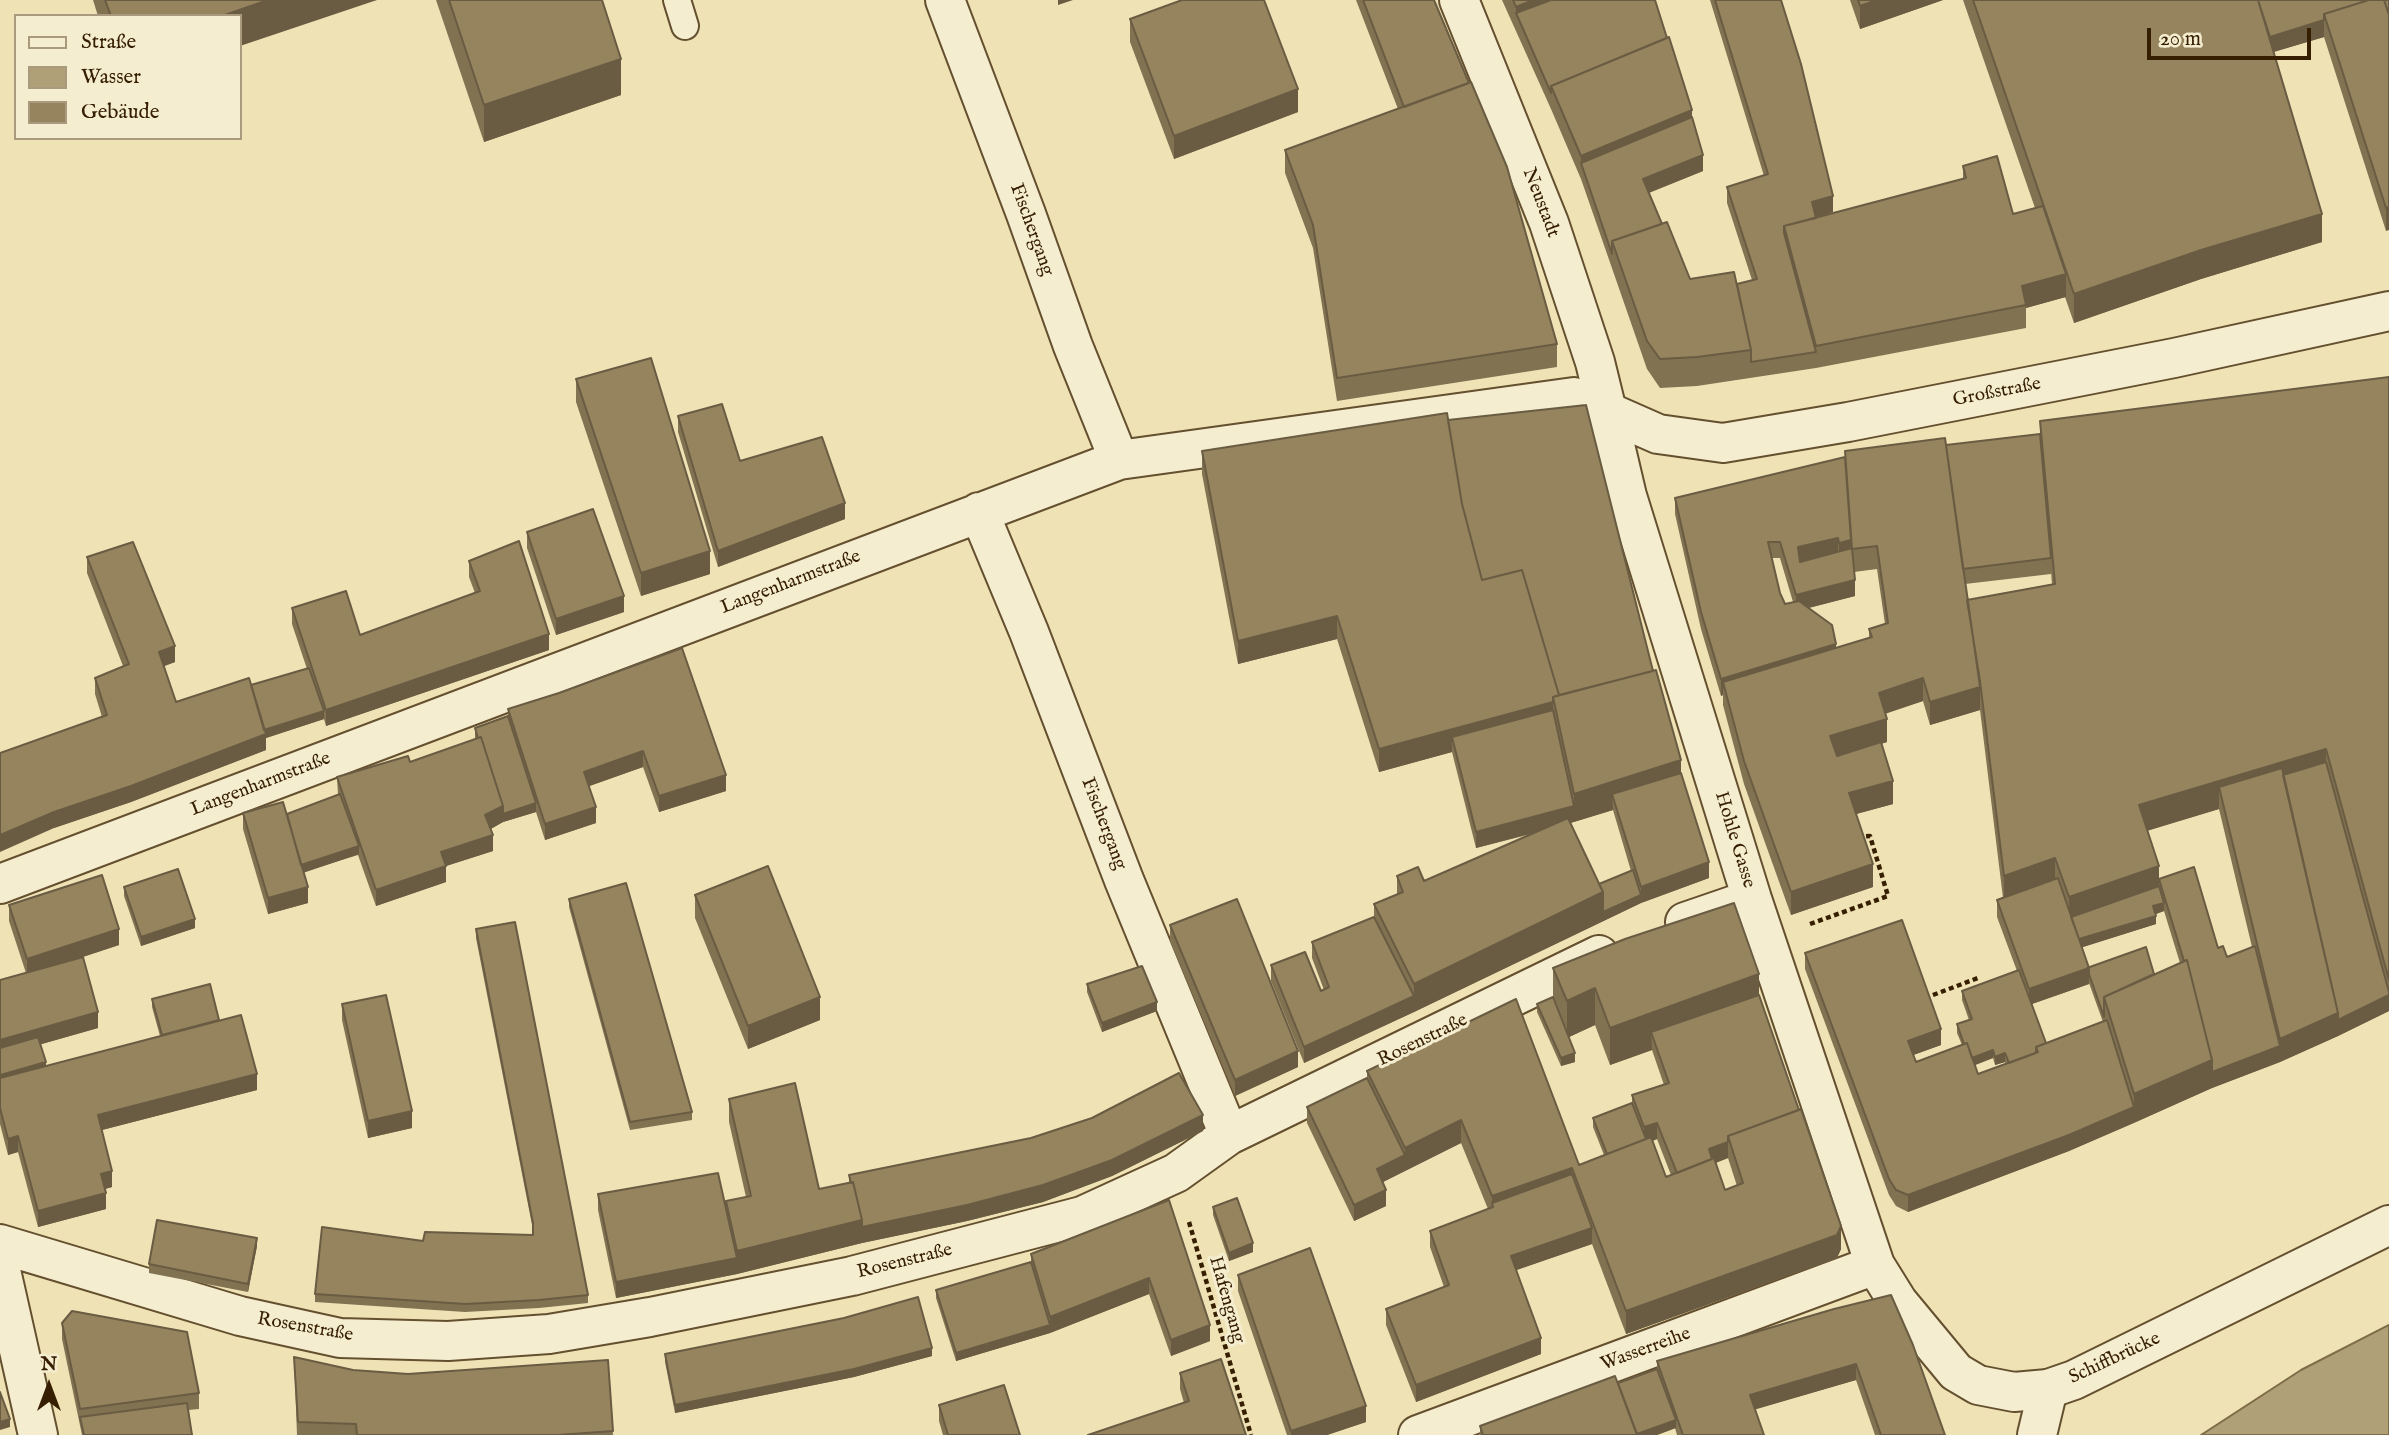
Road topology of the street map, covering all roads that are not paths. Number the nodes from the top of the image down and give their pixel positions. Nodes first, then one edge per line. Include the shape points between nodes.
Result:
1 (677, 0) edge
2 (945, 0) edge
3 (1459, 0) edge
4 (685, 26) dead end
5 (2389, 311) edge
6 (1607, 411) junction
7 (1119, 460) junction
8 (979, 512) junction
9 (0, 884) edge
10 (1752, 899) junction
11 (1230, 1135) junction
12 (2389, 1225) edge
13 (0, 1244) edge
14 (1875, 1265) junction
15 (0, 1266) edge
16 (2048, 1389) junction
17 (38, 1435) edge
18 (1418, 1435) edge
19 (2038, 1435) edge

1 - 4 lane
2 - 7 street, Fischergang
3 - 6 street, Neustadt via 1549,223
5 - 6 street, Großstraße via 2147,364 1723,443 1658,434
6 - 7 street, Langenharmstraße via 1574,397
6 - 10 street, Hohle Gasse via 1627,496
7 - 8 street, Langenharmstraße
8 - 9 street, Langenharmstraße
8 - 11 street, Fischergang
10 - 11 street, Rosenstraße via 1641,937
10 - 14 street, Hohle Gasse
11 - 13 street, Rosenstraße via 1176,1173 1082,1216 852,1276 549,1334 448,1341 340,1338 240,1316
12 - 16 street, Schiffbrücke
14 - 16 street, Schiffbrücke via 1898,1302 1956,1372 1979,1385 2014,1392
14 - 18 street, Wasserreihe
15 - 17 street
16 - 19 street

